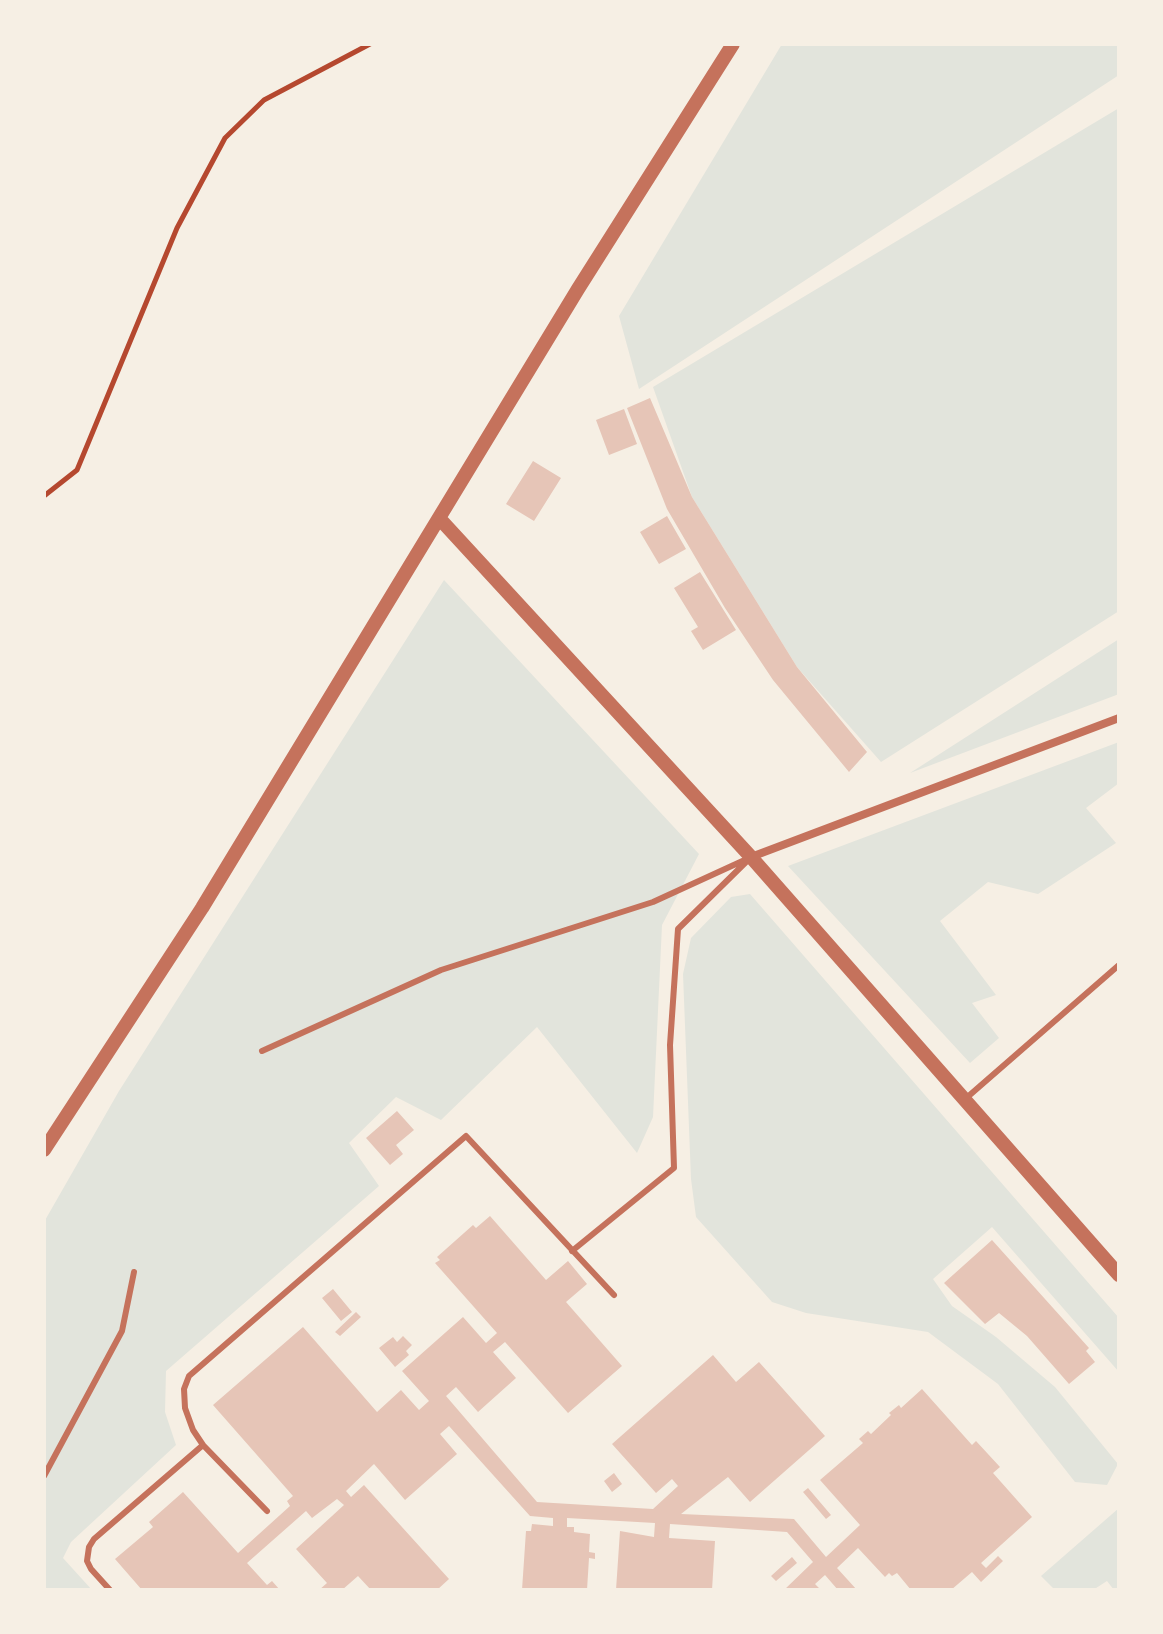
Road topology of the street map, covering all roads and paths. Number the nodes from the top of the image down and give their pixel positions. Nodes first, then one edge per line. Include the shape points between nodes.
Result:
1 (370, 44) edge
2 (733, 44) edge
3 (44, 496) edge
4 (439, 518) junction
5 (1119, 718) edge
6 (751, 857) junction
7 (1119, 965) edge
8 (262, 1051) dead end
9 (964, 1100) junction
10 (44, 1150) edge
11 (572, 1251) junction
12 (134, 1272) dead end
13 (1119, 1275) edge
14 (614, 1295) dead end
15 (203, 1445) junction
16 (44, 1476) edge
17 (267, 1511) dead end
18 (110, 1590) edge

1 - 3 path via 264,100 225,138 177,228 77,470
2 - 4 street
4 - 6 street
4 - 10 street via 202,908
5 - 6 street
6 - 8 lane via 653,902 441,970
6 - 9 street
6 - 11 lane via 678,929 670,1045 674,1168
7 - 9 lane
9 - 13 street
11 - 14 lane
11 - 15 lane via 466,1136 189,1376 185,1408
12 - 16 lane via 122,1331
15 - 17 lane
15 - 18 lane via 94,1539 87,1561

